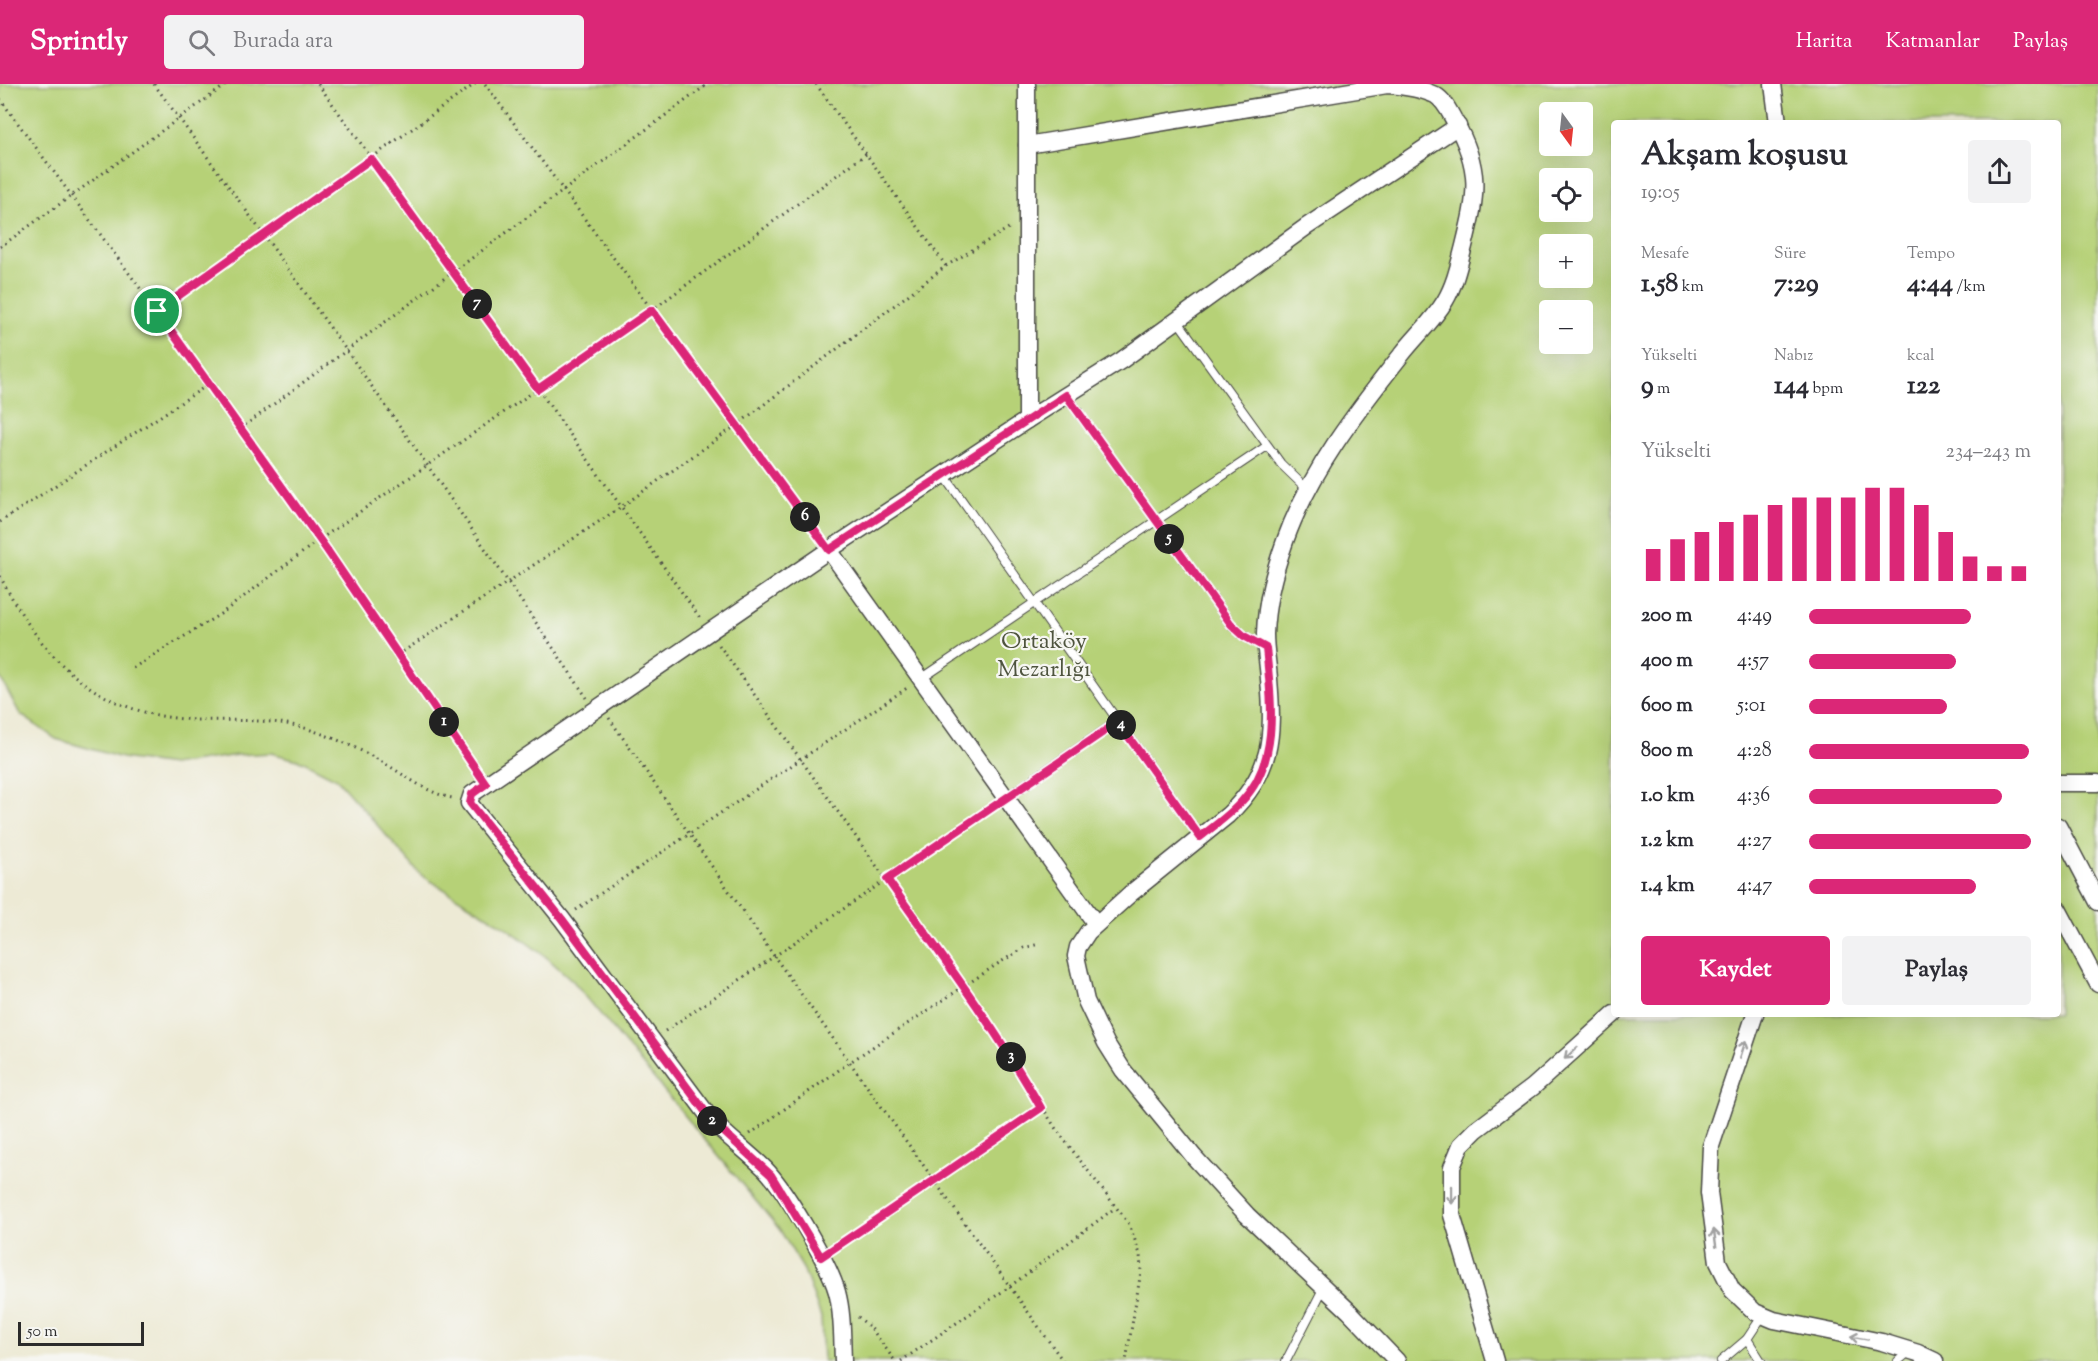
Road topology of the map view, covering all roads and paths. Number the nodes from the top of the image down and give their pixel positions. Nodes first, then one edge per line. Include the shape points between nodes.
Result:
1 (154, 84) edge
2 (226, 84) edge
3 (318, 84) edge
4 (475, 84) edge
5 (485, 84) edge
6 (708, 84) edge
7 (816, 84) edge
8 (1027, 84) edge
9 (1773, 84) edge
10 (0, 99) edge
11 (179, 118) junction
12 (1778, 120) edge
13 (1458, 126) junction
14 (1026, 145) junction
15 (866, 154) junction
16 (371, 159) junction
17 (564, 191) junction
18 (70, 196) junction
19 (1027, 218) junction
20 (264, 235) junction
21 (0, 247) edge
22 (946, 266) junction
23 (454, 272) junction
24 (652, 310) junction
25 (157, 311) junction
26 (1177, 320) junction
27 (347, 351) junction
28 (209, 384) junction
29 (538, 389) junction
30 (1066, 395) junction
31 (1027, 420) junction
32 (736, 425) junction
33 (240, 429) junction
34 (1267, 446) junction
35 (428, 464) junction
36 (944, 475) junction
37 (1307, 489) junction
38 (621, 507) junction
39 (1156, 521) junction
40 (0, 522) edge
41 (319, 540) junction
42 (829, 550) junction
43 (0, 576) edge
44 (509, 582) junction
45 (1035, 603) junction
46 (709, 632) junction
47 (1266, 648) junction
48 (398, 655) junction
49 (132, 668) dead end
50 (921, 679) junction
51 (598, 708) junction
52 (1118, 722) junction
53 (800, 760) junction
54 (2061, 783) edge
55 (2098, 783) edge
56 (486, 784) junction
57 (469, 798) junction
58 (1006, 798) junction
59 (2061, 832) edge
60 (690, 835) junction
61 (1200, 837) junction
62 (887, 879) junction
63 (2098, 902) edge
64 (2061, 915) edge
65 (562, 919) junction
66 (1096, 924) junction
67 (1038, 944) dead end
68 (774, 956) junction
69 (2098, 984) edge
70 (963, 987) junction
71 (1611, 1017) edge
72 (1754, 1017) edge
73 (651, 1040) junction
74 (850, 1062) junction
75 (1041, 1108) junction
76 (735, 1144) junction
77 (934, 1181) junction
78 (1116, 1208) junction
79 (821, 1257) junction
80 (1009, 1287) junction
81 (1324, 1287) junction
82 (840, 1306) junction
83 (1763, 1315) junction
84 (1747, 1339) junction
85 (1904, 1356) edge
86 (843, 1361) edge
87 (895, 1361) edge
88 (901, 1361) edge
89 (1063, 1361) edge
90 (1126, 1361) edge
91 (1286, 1361) edge
92 (1397, 1361) edge
93 (1495, 1361) edge
94 (1721, 1361) edge
95 (1761, 1361) edge
96 (1935, 1361) edge

1 - 11 path
2 - 11 path
3 - 16 path
4 - 16 path
5 - 17 path
6 - 17 path
7 - 15 path
8 - 14 street
9 - 12 street
10 - 18 path
11 - 18 path
11 - 20 path
13 - 14 street via 1436,96 1387,85
13 - 26 street via 1306,227
13 - 37 street via 1474,173 1475,196 1455,279 1431,321 1338,439
14 - 19 street
15 - 22 path
15 - 24 path
16 - 20 path
16 - 23 path
17 - 23 path
17 - 24 path
18 - 21 path
18 - 25 path
19 - 22 path
19 - 31 street
20 - 25 path
20 - 27 path
22 - 32 path
23 - 27 path
23 - 29 path
24 - 29 path
24 - 32 path
25 - 28 path
26 - 30 street
26 - 34 lane
27 - 33 path
27 - 35 path
28 - 33 path
28 - 40 path
29 - 35 path
29 - 38 path
30 - 31 street
30 - 39 lane
31 - 36 street
32 - 38 path
32 - 42 path
33 - 41 path
34 - 37 lane via 1288,473
34 - 39 lane
35 - 41 path
35 - 44 path
36 - 42 street
36 - 45 lane
37 - 47 street via 1271,583
38 - 44 path
38 - 46 path
39 - 45 lane
39 - 47 lane via 1231,624
41 - 48 path
41 - 49 path via 222,613
42 - 46 street
42 - 50 street
43 - 57 path via 57,662 107,699 174,719 303,727 343,741 442,796
44 - 48 path
44 - 51 path
45 - 50 lane
45 - 52 lane
46 - 51 street
46 - 53 path
47 - 61 street via 1271,725 1264,765 1242,801
48 - 56 path
50 - 53 path
50 - 58 street
51 - 56 street
51 - 60 path
52 - 58 lane
52 - 61 lane
53 - 60 path
53 - 62 path
54 - 55 street
56 - 57 street
57 - 65 street
58 - 62 path
58 - 66 street
59 - 63 street
60 - 65 path
60 - 68 path
61 - 66 street
62 - 68 path
62 - 70 path
64 - 69 street
65 - 73 street
66 - 81 street via 1078,947 1076,956 1086,1001 1106,1043 1123,1070 1194,1157 1247,1215
67 - 70 path via 1024,948
68 - 73 path
68 - 74 path
70 - 74 path
70 - 75 path
71 -> 93 street via 1533,1087 1468,1137 1452,1167 1452,1215
83 -> 72 street via 1732,1290 1718,1262 1709,1193 1711,1146
73 - 76 street via 713,1122
74 - 76 path
74 - 77 path
75 - 77 path
75 - 78 path
76 - 79 street via 771,1175
77 - 79 path
77 - 80 path
78 - 80 path
78 - 90 path via 1129,1224 1140,1254 1138,1297
79 - 82 street
80 - 88 path
80 - 89 path
81 - 91 lane
81 - 92 street
82 - 86 street
82 - 87 path via 871,1328
83 - 84 lane
85 -> 83 street via 1882,1342
84 - 94 lane
84 - 95 lane
85 - 96 street

